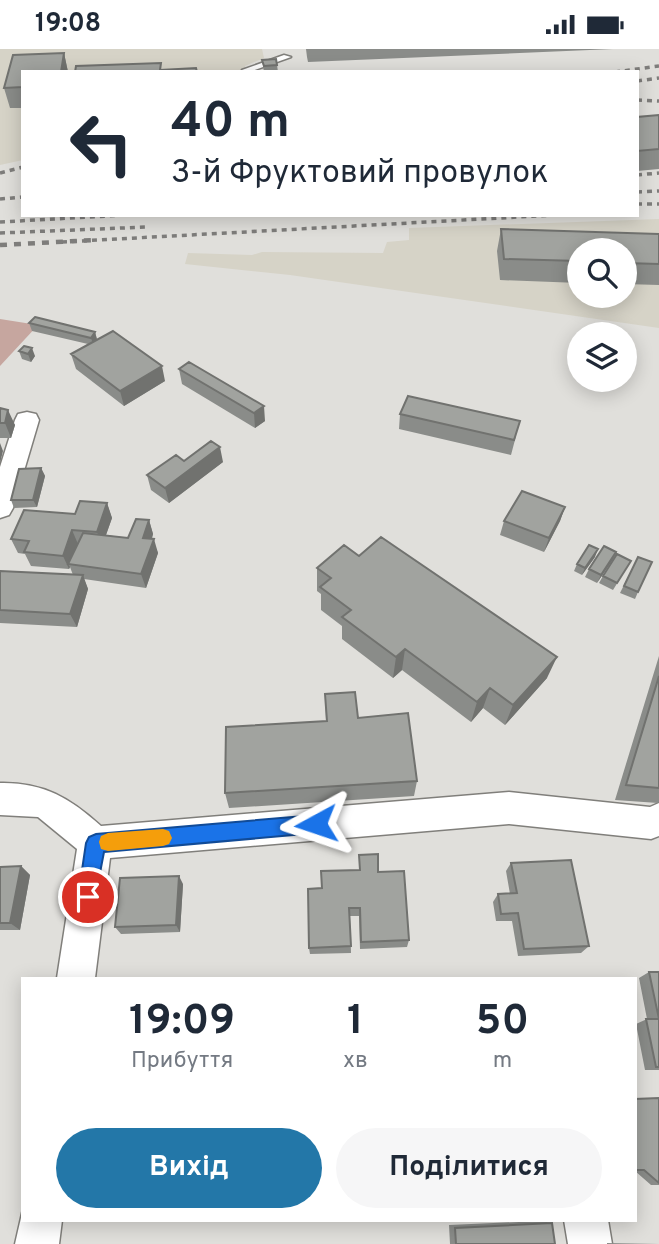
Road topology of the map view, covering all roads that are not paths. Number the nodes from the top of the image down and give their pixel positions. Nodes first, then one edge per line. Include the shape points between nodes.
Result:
1 (287, 56) edge
2 (246, 70) edge
3 (27, 419) dead end
4 (0, 508) edge
5 (0, 799) edge
6 (659, 819) edge
7 (96, 843) junction
8 (76, 977) edge
9 (40, 1222) edge
10 (586, 1222) edge
11 (37, 1244) edge
12 (590, 1244) edge

1 - 2 lane
3 - 4 street
5 - 7 street via 25,797 47,802
6 - 7 street via 651,823 509,807
7 - 8 street
9 - 11 street
10 - 12 street

